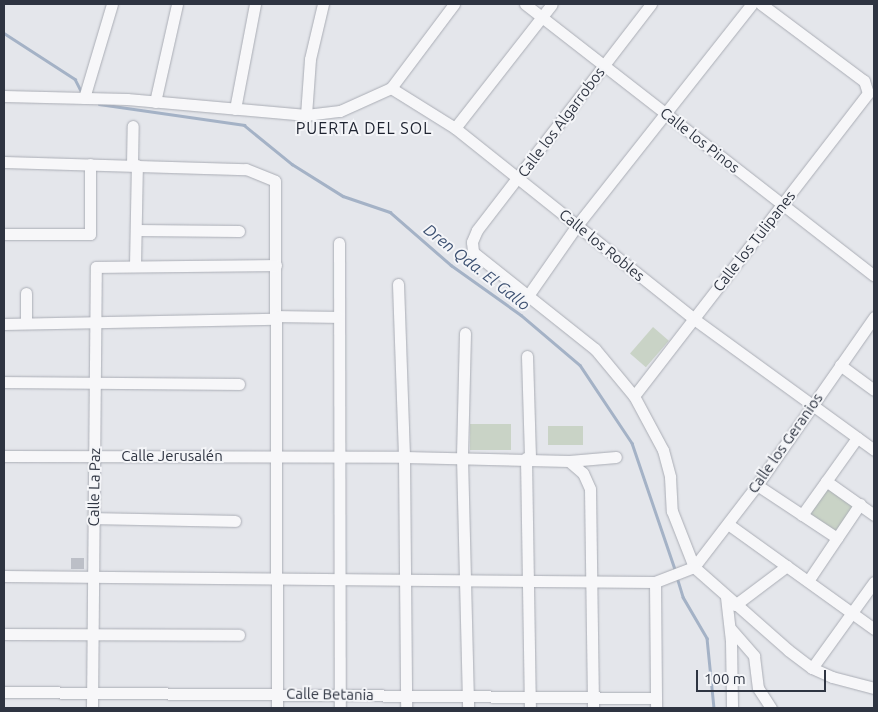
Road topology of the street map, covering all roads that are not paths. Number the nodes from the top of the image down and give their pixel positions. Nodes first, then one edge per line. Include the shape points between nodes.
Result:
1 (112, 4) edge
2 (178, 4) edge
3 (256, 4) edge
4 (323, 4) edge
5 (454, 4) edge
6 (525, 4) edge
7 (552, 4) edge
8 (651, 4) edge
9 (752, 4) edge
10 (760, 4) edge
11 (542, 17) junction
12 (604, 65) junction
13 (391, 88) junction
14 (4, 96) edge
15 (84, 98) junction
16 (155, 102) junction
17 (235, 109) junction
18 (306, 114) junction
19 (667, 115) junction
20 (133, 126) dead end
21 (455, 128) junction
22 (4, 162) edge
23 (90, 164) junction
24 (134, 165) junction
25 (519, 178) junction
26 (782, 204) junction
27 (578, 224) junction
28 (136, 230) junction
29 (239, 231) dead end
30 (4, 234) edge
31 (340, 243) dead end
32 (135, 265) junction
33 (276, 266) junction
34 (874, 276) edge
35 (398, 284) dead end
36 (26, 293) dead end
37 (527, 296) junction
38 (338, 317) junction
39 (874, 317) edge
40 (276, 318) junction
41 (694, 319) junction
42 (96, 323) junction
43 (4, 324) edge
44 (26, 324) junction
45 (465, 333) dead end
46 (527, 356) dead end
47 (840, 365) junction
48 (4, 382) edge
49 (95, 384) junction
50 (239, 384) dead end
51 (874, 390) edge
52 (634, 396) junction
53 (810, 406) junction
54 (857, 438) junction
55 (874, 450) edge
56 (4, 456) edge
57 (94, 456) junction
58 (276, 456) junction
59 (340, 456) junction
60 (404, 457) junction
61 (462, 457) junction
62 (616, 457) dead end
63 (528, 458) junction
64 (569, 461) junction
65 (826, 481) junction
66 (758, 485) junction
67 (860, 504) junction
68 (802, 515) junction
69 (874, 515) edge
70 (94, 518) junction
71 (235, 521) dead end
72 (728, 524) junction
73 (837, 538) junction
74 (787, 566) junction
75 (694, 567) junction
76 (4, 576) edge
77 (93, 577) junction
78 (277, 578) junction
79 (340, 578) junction
80 (406, 578) junction
81 (467, 578) junction
82 (529, 578) junction
83 (592, 580) junction
84 (808, 581) junction
85 (655, 582) junction
86 (874, 582) edge
87 (726, 597) junction
88 (735, 605) junction
89 (852, 613) junction
90 (730, 628) junction
91 (874, 629) edge
92 (4, 634) edge
93 (93, 635) junction
94 (239, 635) dead end
95 (812, 668) junction
96 (874, 688) edge
97 (92, 691) junction
98 (4, 692) edge
99 (277, 694) junction
100 (340, 695) junction
101 (406, 695) junction
102 (468, 696) junction
103 (530, 703) edge
104 (593, 703) edge
105 (656, 703) edge
106 (92, 708) edge
107 (277, 708) edge
108 (340, 708) edge
109 (406, 708) edge
110 (468, 708) edge
111 (732, 708) edge
112 (771, 708) edge

1 - 15 street
2 - 16 street
3 - 17 street
4 - 18 street via 306,80
5 - 13 street
6 - 11 street, Calle los Pinos
7 - 11 street
8 - 12 street, Calle los Algarrobos
9 - 19 street
10 - 26 street, Calle los Tulipanes via 866,84 864,99
11 - 12 street, Calle los Pinos
11 - 21 street
12 - 19 street, Calle los Pinos
12 - 25 street, Calle los Algarrobos
13 - 18 street via 340,111
13 - 21 street, Calle los Robles
14 - 15 street
15 - 16 street
16 - 17 street
17 - 18 street
19 - 26 street, Calle los Pinos
19 - 27 street
20 - 24 street
21 - 25 street, Calle los Robles
22 - 23 street
23 - 24 street
23 - 30 street via 90,234
24 - 28 street
24 - 33 street via 246,170 275,181
25 - 27 street, Calle los Robles
25 - 37 street, Calle los Algarrobos via 477,230 472,242 476,257
26 - 34 street, Calle los Pinos
26 - 41 street, Calle los Tulipanes
27 - 37 street
27 - 41 street, Calle los Robles
28 - 29 street
28 - 32 street
31 - 38 street
32 - 33 street
32 - 42 street, Calle La Paz via 96,267
33 - 40 street
35 - 60 street
36 - 44 street
37 - 52 street via 595,349
38 - 40 street
38 - 59 street
39 - 47 street, Calle los Geranios
40 - 42 street
40 - 58 street
41 - 52 street, Calle los Tulipanes
41 - 53 street, Calle los Robles
42 - 44 street
42 - 49 street, Calle La Paz
43 - 44 street
45 - 61 street
46 - 63 street
47 - 51 street
47 - 53 street, Calle los Geranios
48 - 49 street
49 - 50 street
49 - 57 street, Calle La Paz
52 - 75 street via 663,450 670,477 672,511
53 - 54 street, Calle los Robles
53 - 66 street, Calle los Geranios
54 - 55 street, Calle los Robles
54 - 65 street
56 - 57 street, Calle Jerusalén
57 - 58 street, Calle Jerusalén
57 - 70 street, Calle La Paz
58 - 59 street, Calle Jerusalén
58 - 78 street
59 - 60 street, Calle Jerusalén
59 - 79 street
60 - 61 street, Calle Jerusalén
60 - 80 street
61 - 63 street, Calle Jerusalén
61 - 81 street
62 - 64 street, Calle Jerusalén
63 - 64 street, Calle Jerusalén
63 - 82 street
64 - 83 street via 584,473 590,489
65 - 67 street
65 - 68 street
66 - 68 street
66 - 72 street, Calle los Geranios
67 - 69 street
67 - 73 street
68 - 73 street
70 - 71 street
70 - 77 street, Calle La Paz
72 - 74 street
72 - 75 street, Calle los Geranios
73 - 84 street
74 - 84 street
74 - 88 street
75 - 85 street
75 - 87 street
76 - 77 street
77 - 78 street
77 - 93 street, Calle La Paz
78 - 79 street
78 - 99 street
79 - 80 street
79 - 100 street
80 - 81 street
80 - 101 street
81 - 82 street
81 - 102 street
82 - 83 street
82 - 103 street
83 - 85 street
83 - 104 street
84 - 89 street
85 - 105 street
86 - 89 street
87 - 88 street
87 - 90 street
88 - 95 street
89 - 91 street
89 - 95 street
90 - 111 street
90 - 112 street via 754,656 758,688
92 - 93 street
93 - 94 street
93 - 97 street, Calle La Paz
95 - 96 street
97 - 98 street, Calle Betania
97 - 99 street, Calle Betania
97 - 106 street, Calle La Paz
99 - 100 street, Calle Betania
99 - 107 street
100 - 101 street, Calle Betania
100 - 108 street
101 - 102 street, Calle Betania
101 - 109 street
102 - 103 street, Calle Betania
102 - 110 street
103 - 104 street, Calle Betania
104 - 105 street, Calle Betania

